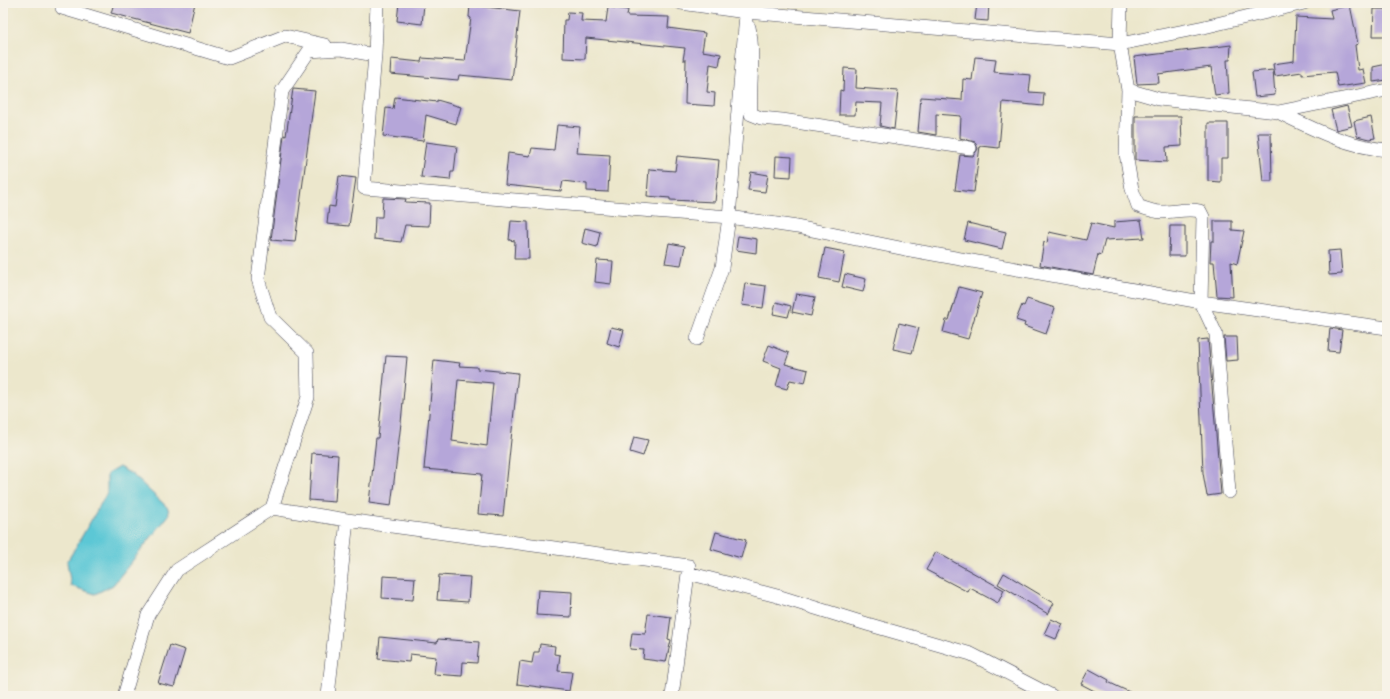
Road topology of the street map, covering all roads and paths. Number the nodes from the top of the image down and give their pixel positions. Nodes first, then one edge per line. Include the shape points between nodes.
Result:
1 (63, 3) edge
2 (376, 3) edge
3 (681, 3) edge
4 (1121, 3) edge
5 (1304, 3) edge
6 (747, 7) edge
7 (1120, 44) junction
8 (341, 49) junction
9 (375, 55) junction
10 (1128, 90) junction
11 (1387, 90) edge
12 (1278, 112) junction
13 (970, 148) dead end
14 (1387, 150) edge
15 (729, 216) junction
16 (1201, 302) junction
17 (1387, 328) edge
18 (697, 339) dead end
19 (1229, 492) dead end
20 (272, 508) junction
21 (347, 520) junction
22 (688, 573) junction
23 (124, 696) edge
24 (328, 696) edge
25 (672, 696) edge
26 (1052, 696) edge

1 - 8 street via 62,8 229,58 285,36
2 - 9 street
3 - 6 street
4 - 7 street
5 - 7 street
6 - 7 street
6 - 13 street via 753,43 751,114 761,118
6 - 15 street
7 - 10 street
8 - 9 street
8 - 20 street via 309,50 282,91 258,279 270,317 307,353 308,396
9 - 15 street via 364,188
10 - 12 street via 1159,99
10 - 16 street via 1126,154 1132,189 1138,206 1150,211 1163,212 1189,208 1200,211 1203,217
11 - 12 street
12 - 14 street via 1324,135 1374,149
15 - 16 street
15 - 18 street via 722,268
16 - 17 street
16 - 19 street via 1216,334
20 - 21 street
20 - 23 street via 178,570 148,615
21 - 22 street via 688,566
21 - 24 street
22 - 25 street
22 - 26 street via 776,596 971,654

